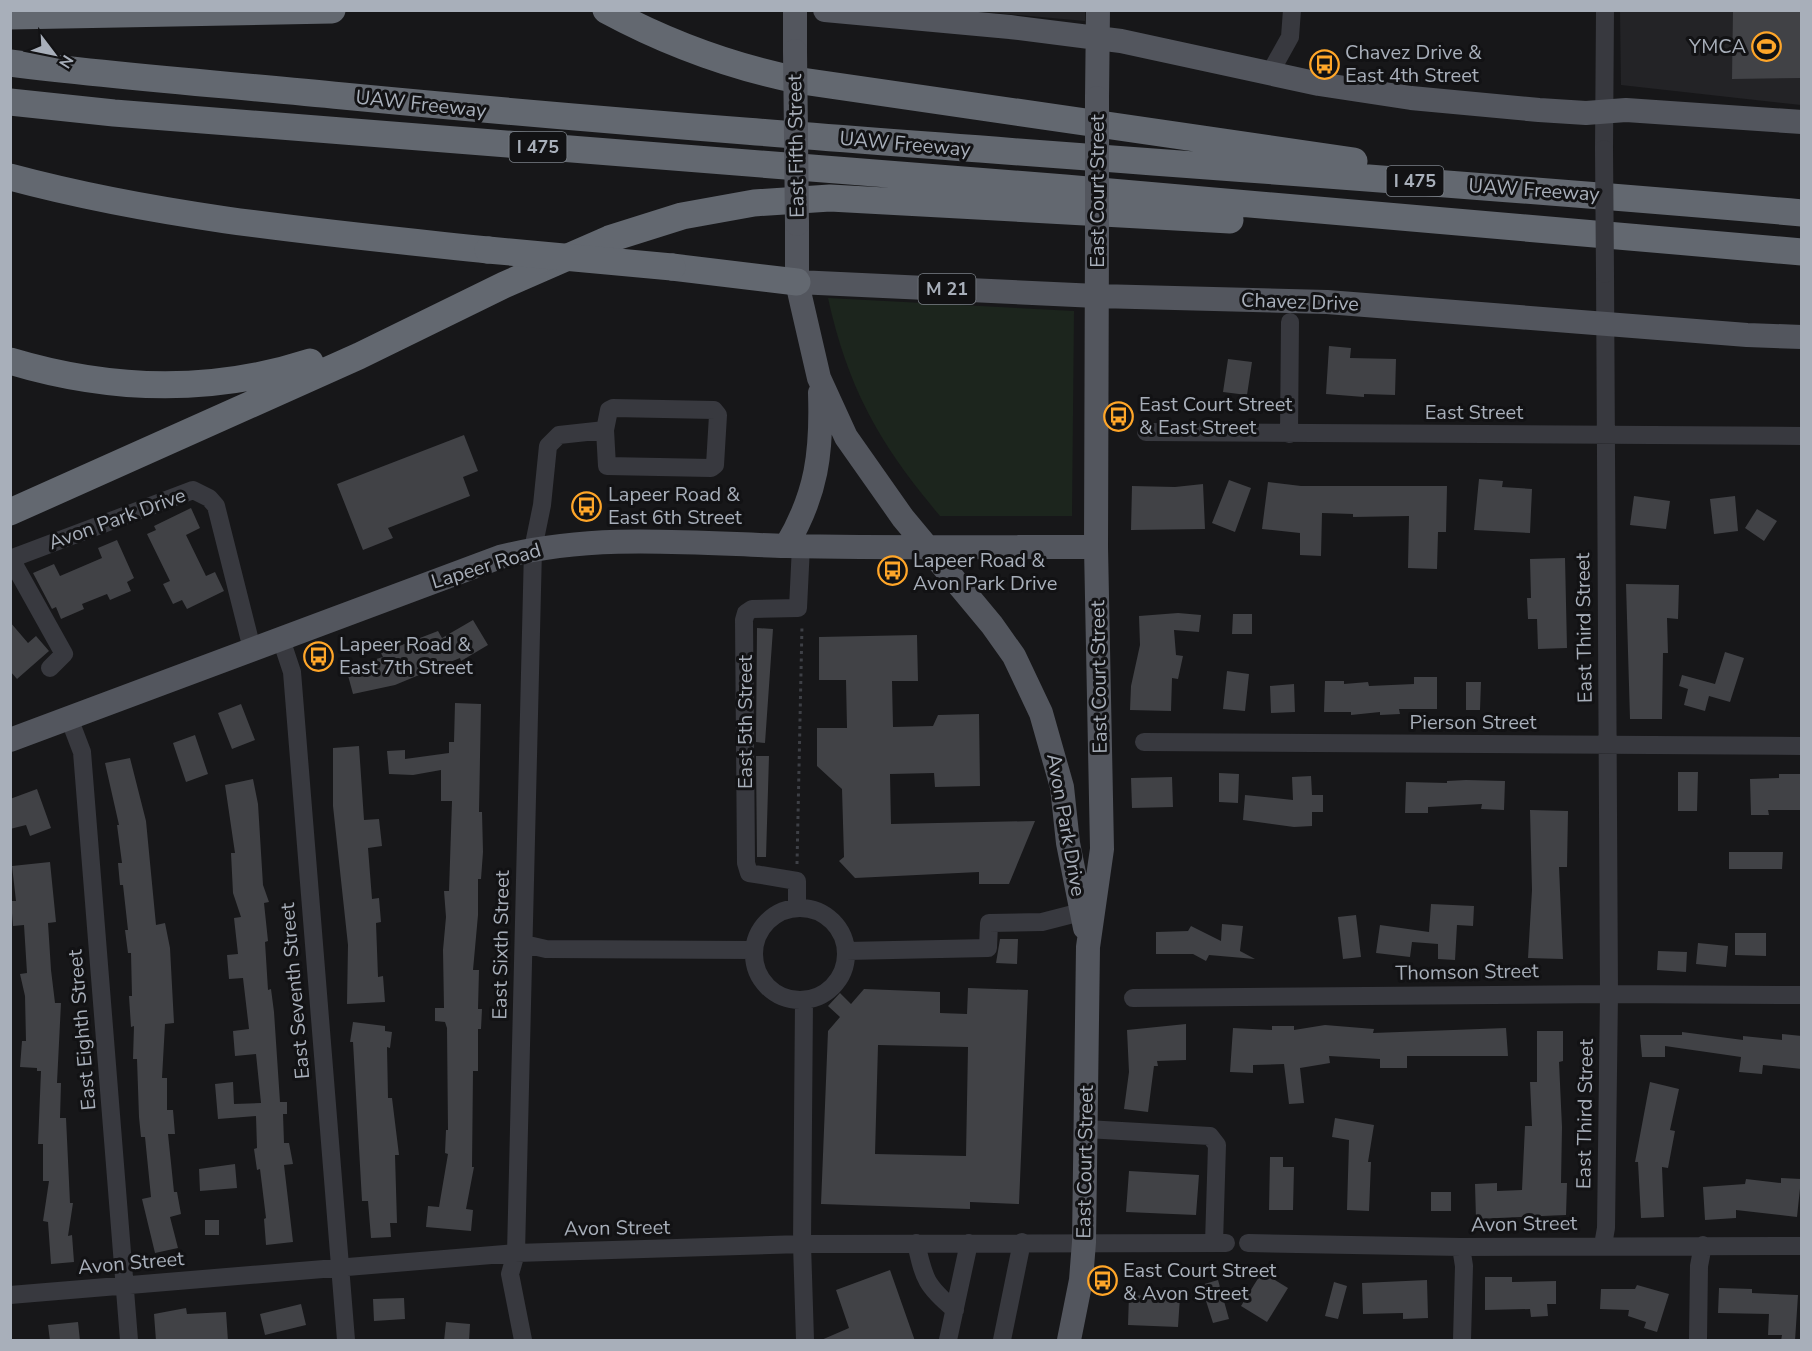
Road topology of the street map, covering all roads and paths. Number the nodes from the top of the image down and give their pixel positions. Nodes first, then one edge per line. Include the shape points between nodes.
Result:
1 (332, 10) edge
2 (606, 10) edge
3 (795, 10) edge
4 (825, 10) edge
5 (1098, 10) edge
6 (1292, 10) edge
7 (1605, 10) edge
8 (10, 16) edge
9 (1098, 38) junction
10 (10, 63) edge
11 (1270, 73) junction
12 (10, 102) edge
13 (1605, 111) junction
14 (1802, 122) edge
15 (10, 177) edge
16 (1566, 192) junction
17 (1802, 213) edge
18 (1501, 227) junction
19 (1802, 252) edge
20 (797, 282) junction
21 (504, 285) junction
22 (1097, 296) junction
23 (1290, 322) dead end
24 (1605, 324) junction
25 (1802, 337) edge
26 (10, 361) edge
27 (819, 378) junction
28 (605, 430) junction
29 (1146, 432) dead end
30 (1289, 434) junction
31 (1604, 436) junction
32 (1802, 436) edge
33 (10, 512) edge
34 (794, 546) junction
35 (927, 548) junction
36 (1096, 548) junction
37 (533, 549) junction
38 (11, 559) edge
39 (798, 608) junction
40 (281, 639) junction
41 (252, 649) junction
42 (50, 668) dead end
43 (69, 718) junction
44 (10, 740) edge
45 (1144, 742) dead end
46 (1608, 746) junction
47 (1802, 746) edge
48 (1101, 823) junction
49 (1066, 824) junction
50 (797, 881) junction
51 (797, 907) junction
52 (1082, 912) junction
53 (524, 944) junction
54 (1088, 947) junction
55 (754, 950) junction
56 (846, 951) junction
57 (1609, 993) junction
58 (1802, 995) edge
59 (1133, 998) dead end
60 (804, 1001) junction
61 (1086, 1129) junction
62 (1022, 1242) junction
63 (1084, 1242) junction
64 (916, 1243) junction
65 (969, 1243) junction
66 (802, 1244) junction
67 (1248, 1244) dead end
68 (1603, 1245) junction
69 (1703, 1245) junction
70 (1802, 1246) edge
71 (1461, 1247) junction
72 (516, 1253) junction
73 (340, 1269) junction
74 (125, 1286) junction
75 (10, 1295) edge
76 (955, 1310) junction
77 (129, 1341) edge
78 (346, 1341) edge
79 (523, 1341) edge
80 (805, 1341) edge
81 (948, 1341) edge
82 (1002, 1341) edge
83 (1069, 1341) edge
84 (1462, 1341) edge
85 (1698, 1341) edge

1 - 8 highway
2 - 16 highway via 709,57 802,81
3 - 20 main road, East Fifth Street, bridge
4 - 9 main road
5 - 9 main road, East Court Street
6 - 11 street via 1290,37
7 - 13 street, East Third Street
9 - 11 main road
9 - 22 main road, East Court Street, bridge
10 - 16 highway, UAW Freeway / I 475 via 494,111
11 - 13 main road via 1411,98 1539,110
12 - 18 highway, UAW Freeway / I 475
13 - 14 main road
13 - 24 street, East Third Street, bridge
15 - 20 highway, bridge via 172,213 326,234
16 - 17 highway, UAW Freeway / I 475
18 - 19 highway, UAW Freeway / I 475
18 - 21 highway via 1225,220 864,198 789,199 719,208 646,226
20 - 22 main road, Chavez Drive / M 21
20 - 27 main road
21 - 26 highway via 327,356 242,380 158,386 120,384 81,380
21 - 33 highway via 359,356
22 - 24 main road, Chavez Drive via 1327,302
22 - 36 main road, East Court Street
23 - 30 street
24 - 25 main road, Chavez Drive
24 - 31 street, East Third Street
27 - 34 main road via 822,433 816,476
27 - 35 main road, Avon Park Drive via 865,468
28 - 28 street via 609,410 613,408 714,410 718,415 715,465 610,467 606,463
28 - 37 street, East Sixth Street via 559,435 551,442
29 - 30 street, East Street
30 - 31 street, East Street
31 - 32 street, East Street
31 - 46 street, East Third Street
34 - 35 main road, Lapeer Road
34 - 37 main road, Lapeer Road via 617,541
34 - 39 street
35 - 36 main road, Lapeer Road
35 - 49 main road, Avon Park Drive via 1014,656 1050,741 1062,787
36 - 48 main road, East Court Street
37 - 40 main road, Lapeer Road via 500,557
37 - 53 street, East Sixth Street
38 - 41 street, Avon Park Drive via 193,490 216,506
38 - 42 street via 64,654
39 - 50 path via 801,625
39 - 50 street, East 5th Street via 752,609 744,620 746,862 749,873
40 - 41 main road, Lapeer Road
40 - 73 street, East Seventh Street via 292,672
41 - 43 main road, Lapeer Road
43 - 44 main road, Lapeer Road
43 - 74 street, East Eighth Street via 82,752
45 - 46 street, Pierson Street
46 - 47 street, Pierson Street
46 - 57 street, East Third Street
48 - 49 main road
48 - 54 main road, East Court Street via 1102,849
49 - 52 main road, Avon Park Drive
50 - 51 street
51 - 55 street via 774,915 758,933
51 - 56 street via 827,917 839,928
52 - 54 main road, Avon Park Drive
52 - 56 street via 1042,922 989,923 988,948
53 - 55 street via 546,949
53 - 72 street, East Sixth Street
54 - 61 main road, East Court Street
55 - 60 street via 761,981 780,997
56 - 60 street via 842,974 826,993
57 - 58 street, Thomson Street
57 - 59 street, Thomson Street
57 - 68 street, East Third Street
60 - 66 street
61 - 63 main road, East Court Street
61 - 63 street, Avon Street via 1210,1136 1217,1144 1220,1243
62 - 63 street, Avon Street
62 - 65 street, Avon Street
62 - 82 street
63 - 83 main road, East Court Street
64 - 65 street, Avon Street
64 - 66 street, Avon Street
64 - 76 street via 922,1272 932,1291
65 - 76 street
66 - 72 street, Avon Street
66 - 80 street
67 - 71 street, Avon Street
68 - 69 street, Avon Street
68 - 71 street, Avon Street
69 - 70 street, Avon Street
69 - 85 street
71 - 84 street
72 - 73 street, Avon Street
72 - 79 street, East Sixth Street via 510,1274
73 - 74 street, Avon Street
73 - 78 street, East Seventh Street
74 - 75 street, Avon Street
74 - 77 street, East Eighth Street
76 - 81 street

